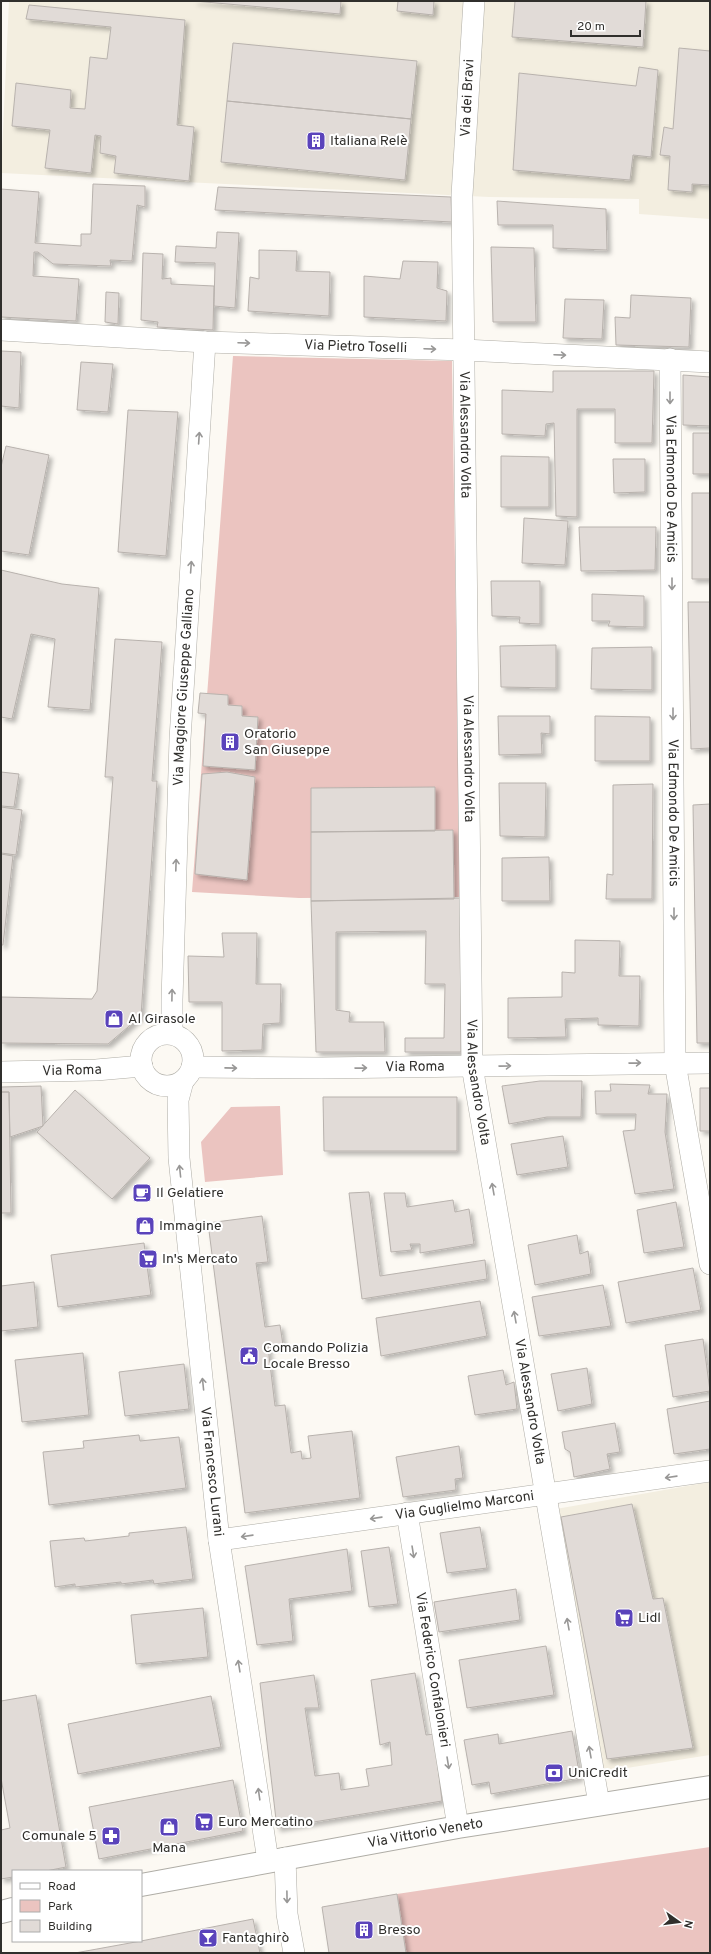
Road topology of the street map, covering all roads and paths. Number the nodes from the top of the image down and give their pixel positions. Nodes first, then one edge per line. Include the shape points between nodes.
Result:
1 (474, 1) edge
2 (1, 330) edge
3 (205, 342) junction
4 (464, 350) junction
5 (670, 359) junction
6 (710, 362) edge
7 (172, 1034) junction
8 (710, 1062) edge
9 (675, 1063) junction
10 (142, 1066) junction
11 (472, 1066) junction
12 (1, 1072) edge
13 (188, 1074) junction
14 (710, 1264) edge
15 (710, 1471) edge
16 (545, 1494) junction
17 (407, 1513) junction
18 (219, 1540) junction
19 (710, 1787) edge
20 (599, 1804) junction
21 (458, 1827) junction
22 (276, 1859) junction
23 (142, 1885) edge
24 (12, 1909) edge
25 (1, 1912) edge
26 (294, 1953) edge

1 - 4 street, Via dei Bravi via 462,195
2 - 3 street, Via Pietro Toselli
3 -> 4 street, Via Pietro Toselli
7 -> 3 street, Via Maggiore Giuseppe Galliano via 180,738
4 -> 5 street, Via Pietro Toselli
4 - 11 street, Via Alessandro Volta
5 - 6 street, Via Pietro Toselli
5 -> 9 street, Via Edmondo De Amicis
7 - 10 street via 164,1034 148,1042 141,1057
7 - 13 street via 187,1043 192,1054
8 - 9 street, Via Roma
11 -> 9 street, Via Roma
9 - 14 street, Via Edmondo De Amicis
10 - 12 street, Via Roma via 96,1070
10 - 13 street via 151,1080 167,1086
13 -> 11 street, Via Roma via 322,1068
16 -> 11 street, Via Alessandro Volta
18 -> 13 street, Via Francesco Lurani via 179,1158 178,1100
15 -> 16 street, Via Guglielmo Marconi
16 - 17 street, Via Guglielmo Marconi
20 -> 16 street, Via Alessandro Volta
17 -> 18 street, Via Guglielmo Marconi
17 -> 21 street, Via Federico Confalonieri
22 -> 18 street, Via Francesco Lurani
19 - 20 main road, Via Vittorio Veneto
20 - 21 main road, Via Vittorio Veneto
21 - 22 main road, Via Vittorio Veneto
22 - 23 main road, Via Vittorio Veneto
22 -> 26 street, Via Francesco Lurani
24 - 25 main road

